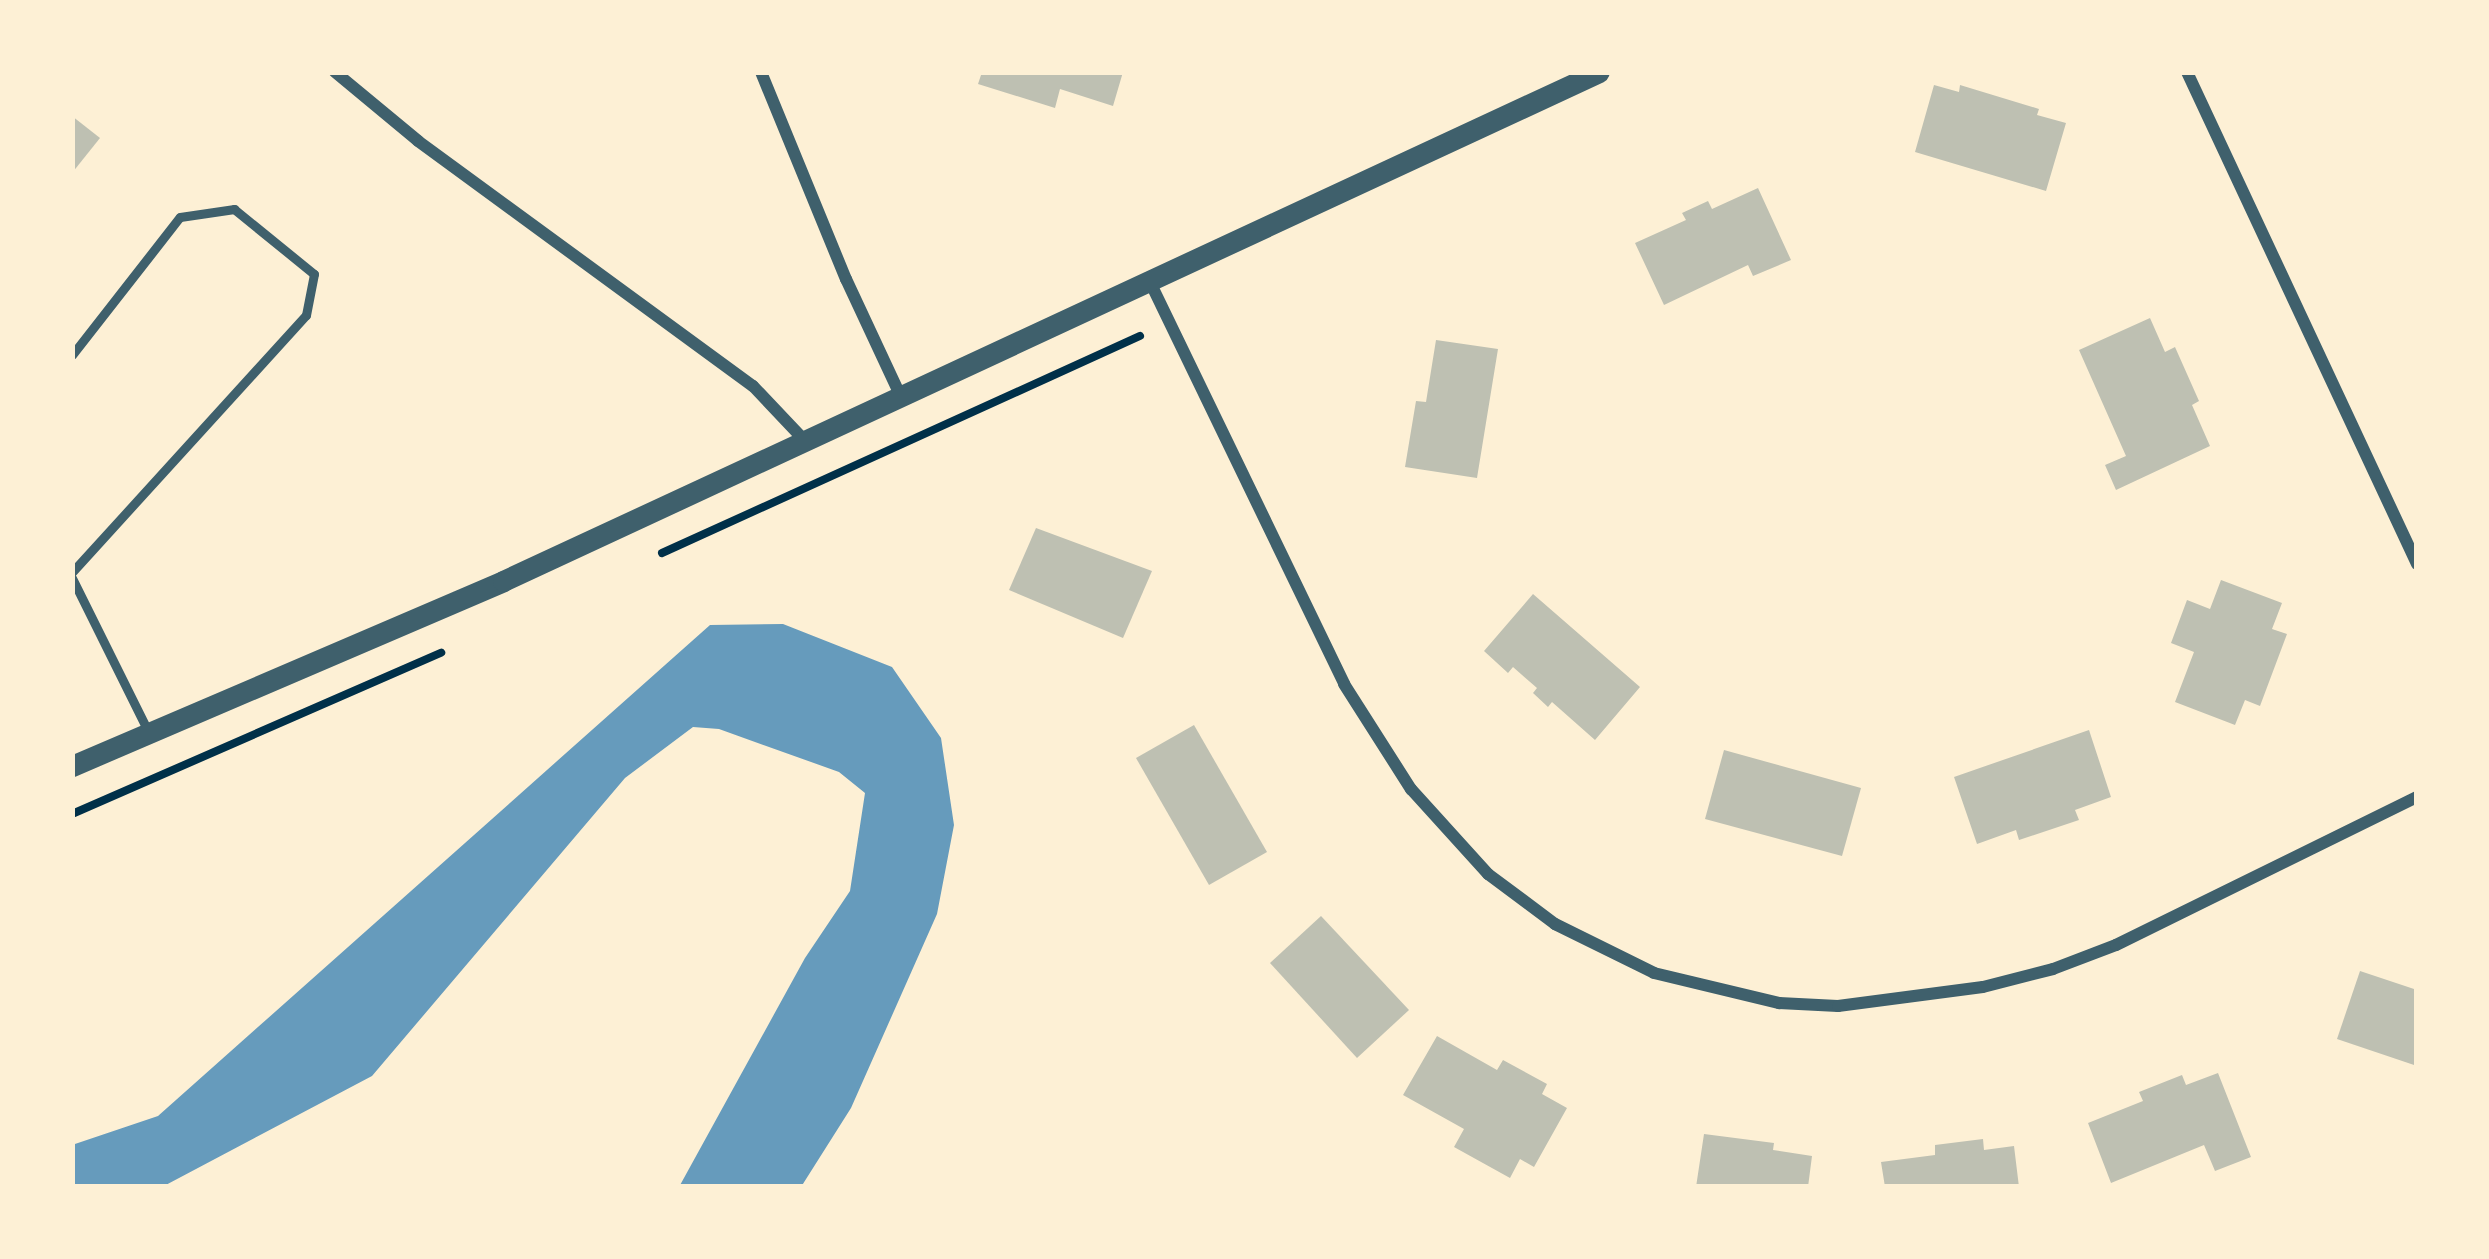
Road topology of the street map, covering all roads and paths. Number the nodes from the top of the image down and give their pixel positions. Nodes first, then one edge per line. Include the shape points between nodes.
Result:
1 (334, 72) edge
2 (761, 72) edge
3 (1599, 72) edge
4 (2187, 72) edge
5 (1151, 284) junction
6 (72, 355) edge
7 (902, 397) junction
8 (806, 442) junction
9 (2417, 564) edge
10 (72, 575) edge
11 (149, 733) junction
12 (72, 766) edge
13 (2417, 797) edge

1 - 8 street via 753,386
2 - 7 street
3 - 5 street
4 - 9 street
5 - 7 street
5 - 13 street via 1344,685 1411,790 1488,874 1555,924 1654,973 1779,1003 1838,1006 1983,987 2116,945
6 - 10 lane via 180,217 234,209 314,274 306,315
7 - 8 street
8 - 11 street
10 - 11 lane
11 - 12 street

